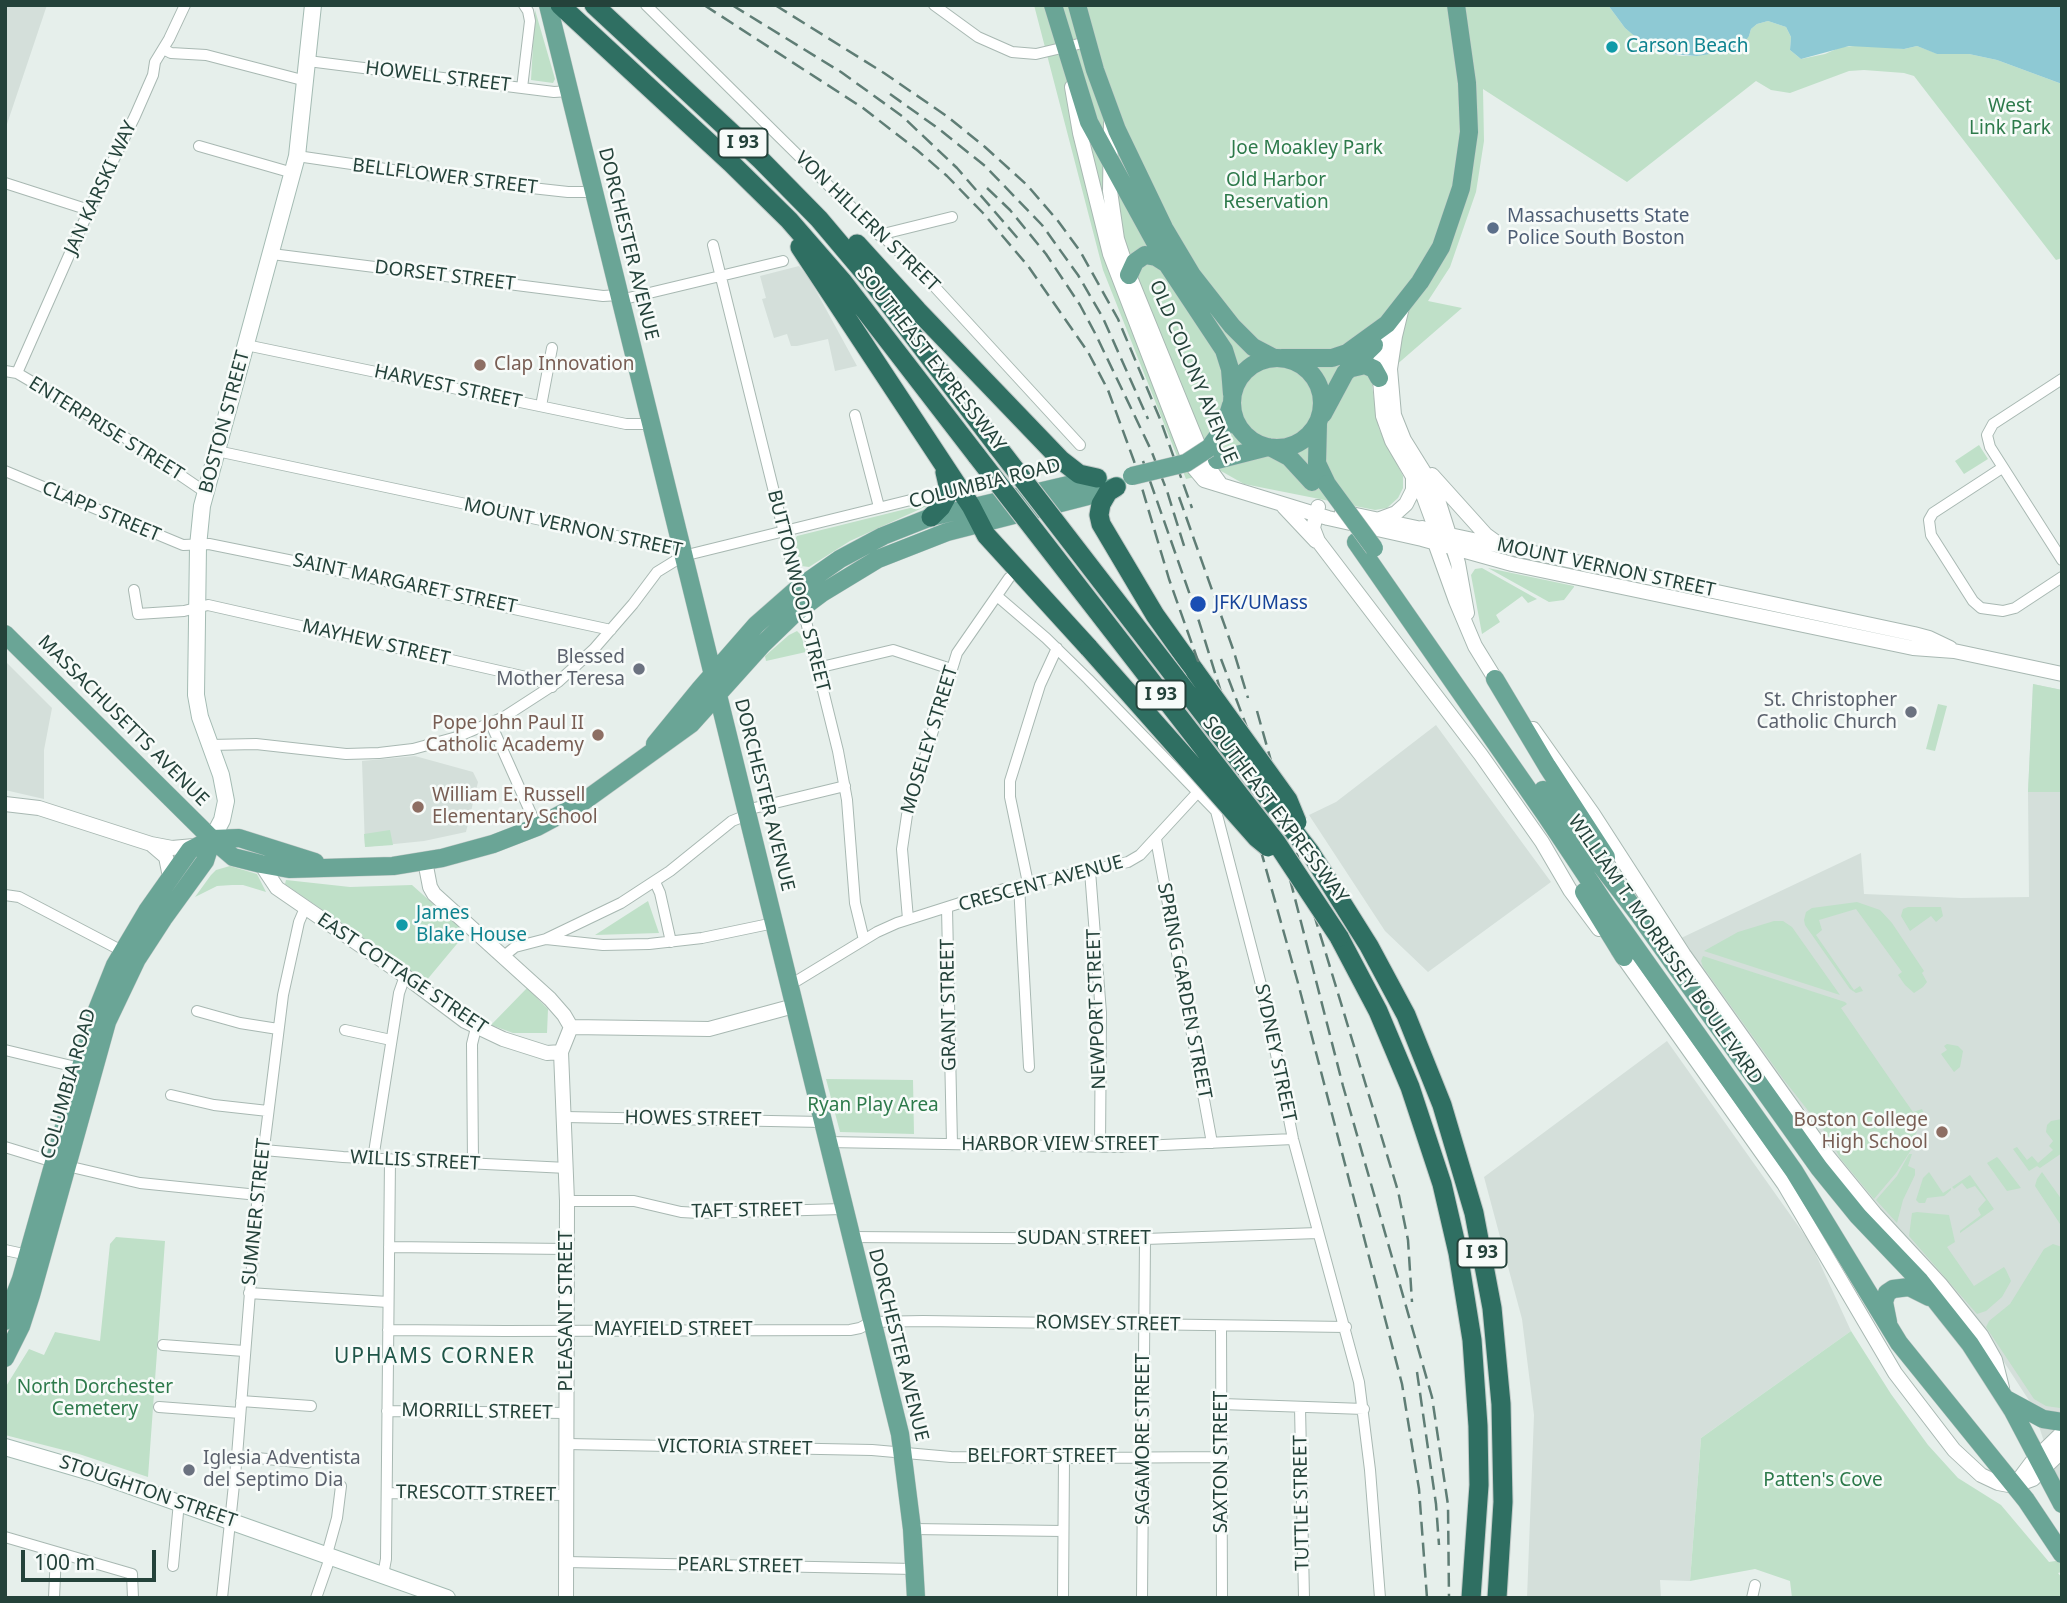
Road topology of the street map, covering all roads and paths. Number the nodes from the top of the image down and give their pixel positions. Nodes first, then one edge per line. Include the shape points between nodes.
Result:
1 (185, 5) edge
2 (313, 5) edge
3 (524, 5) edge
4 (594, 5) edge
5 (646, 5) edge
6 (934, 5) edge
7 (1053, 5) edge
8 (1077, 5) edge
9 (1456, 5) edge
10 (552, 8) edge
11 (1087, 42) junction
12 (1065, 48) junction
13 (163, 50) junction
14 (308, 61) junction
15 (1071, 68) junction
16 (306, 81) junction
17 (522, 88) junction
18 (569, 90) junction
19 (1106, 101) junction
20 (199, 146) dead end
21 (297, 156) junction
22 (1110, 164) junction
23 (293, 173) junction
24 (5, 183) edge
25 (593, 192) junction
26 (779, 209) junction
27 (89, 210) junction
28 (952, 218) dead end
29 (819, 219) junction
30 (879, 235) junction
31 (713, 244) dead end
32 (272, 254) junction
33 (783, 261) dead end
34 (1167, 264) junction
35 (1129, 275) junction
36 (720, 276) junction
37 (620, 298) junction
38 (1404, 303) junction
39 (1387, 324) junction
40 (246, 345) junction
41 (552, 348) dead end
42 (1278, 358) junction
43 (1348, 369) junction
44 (11, 372) edge
45 (1379, 377) junction
46 (2062, 379) edge
47 (1232, 398) junction
48 (541, 406) junction
49 (855, 415) dead end
50 (1319, 421) junction
51 (650, 424) junction
52 (1080, 445) dead end
53 (1270, 448) junction
54 (1408, 449) junction
55 (217, 451) junction
56 (1213, 454) junction
57 (941, 461) junction
58 (2002, 468) junction
59 (5, 471) edge
60 (1411, 473) junction
61 (1097, 478) junction
62 (1124, 482) junction
63 (1320, 483) junction
64 (1224, 488) junction
65 (205, 492) junction
66 (1255, 495) junction
67 (927, 496) dead end
68 (1280, 505) junction
69 (879, 507) junction
70 (1323, 512) junction
71 (975, 514) junction
72 (931, 517) junction
73 (1380, 519) junction
74 (782, 530) junction
75 (1435, 534) junction
76 (1365, 545) junction
77 (198, 546) junction
78 (1508, 548) junction
79 (1454, 549) junction
80 (1324, 550) junction
81 (683, 556) junction
82 (2061, 556) edge
83 (1489, 559) junction
84 (2062, 577) edge
85 (1009, 579) dead end
86 (1462, 584) junction
87 (797, 589) junction
88 (134, 590) dead end
89 (997, 596) junction
90 (197, 607) junction
91 (802, 607) junction
92 (611, 630) junction
93 (1470, 633) junction
94 (5, 634) edge
95 (706, 646) junction
96 (736, 646) junction
97 (1057, 648) junction
98 (1954, 651) junction
99 (817, 668) junction
100 (951, 669) junction
101 (2062, 674) edge
102 (713, 676) junction
103 (1494, 679) junction
104 (552, 687) junction
105 (718, 696) junction
106 (491, 724) junction
107 (210, 745) junction
108 (647, 756) junction
109 (845, 786) junction
110 (1198, 792) junction
111 (5, 804) edge
112 (747, 813) junction
113 (1545, 814) junction
114 (537, 827) junction
115 (212, 839) junction
116 (1156, 839) junction
117 (150, 844) junction
118 (194, 846) junction
119 (1310, 852) junction
120 (425, 861) junction
121 (261, 864) junction
122 (328, 866) junction
123 (1295, 868) junction
124 (1090, 871) junction
125 (170, 877) junction
126 (654, 882) junction
127 (1024, 884) junction
128 (5, 895) edge
129 (305, 908) junction
130 (947, 908) junction
131 (1639, 915) junction
132 (908, 919) junction
133 (774, 923) junction
134 (546, 939) junction
135 (864, 940) junction
136 (671, 942) junction
137 (130, 955) junction
138 (504, 956) junction
139 (1624, 957) junction
140 (405, 976) junction
141 (790, 985) junction
142 (794, 1006) junction
143 (197, 1011) dead end
144 (571, 1027) junction
145 (476, 1028) junction
146 (278, 1030) junction
147 (345, 1030) dead end
148 (391, 1040) junction
149 (5, 1050) edge
150 (561, 1052) junction
151 (1029, 1067) dead end
152 (80, 1068) junction
153 (171, 1095) dead end
154 (268, 1111) junction
155 (565, 1117) junction
156 (822, 1122) junction
157 (1293, 1139) junction
158 (827, 1142) junction
159 (1212, 1143) junction
160 (952, 1144) junction
161 (5, 1147) edge
162 (1100, 1147) junction
163 (264, 1150) junction
164 (373, 1159) junction
165 (390, 1160) junction
166 (473, 1163) junction
167 (60, 1164) junction
168 (567, 1167) junction
169 (258, 1195) junction
170 (567, 1201) junction
171 (843, 1209) junction
172 (1318, 1233) junction
173 (850, 1237) junction
174 (1145, 1239) junction
175 (389, 1247) junction
176 (567, 1249) junction
177 (5, 1250) edge
178 (28, 1255) junction
179 (249, 1293) junction
180 (388, 1302) junction
181 (1940, 1306) junction
182 (5, 1321) edge
183 (871, 1322) junction
184 (1144, 1324) junction
185 (1221, 1326) junction
186 (1346, 1327) junction
187 (388, 1329) junction
188 (567, 1331) junction
189 (1891, 1331) junction
190 (163, 1345) dead end
191 (244, 1351) junction
192 (5, 1358) edge
193 (2006, 1399) junction
194 (1222, 1404) junction
195 (311, 1406) dead end
196 (159, 1407) dead end
197 (240, 1407) junction
198 (1300, 1407) junction
199 (1364, 1409) junction
200 (387, 1411) junction
201 (567, 1413) junction
202 (2062, 1422) edge
203 (2062, 1433) edge
204 (566, 1444) junction
205 (5, 1447) edge
206 (2062, 1451) edge
207 (903, 1454) junction
208 (237, 1456) junction
209 (1143, 1456) junction
210 (1223, 1457) junction
211 (1064, 1458) junction
212 (307, 1463) dead end
213 (2040, 1463) junction
214 (341, 1486) dead end
215 (2014, 1486) junction
216 (387, 1493) junction
217 (566, 1495) junction
218 (178, 1502) junction
219 (2062, 1504) edge
220 (231, 1520) junction
221 (912, 1529) junction
222 (1063, 1531) junction
223 (5, 1537) edge
224 (2058, 1548) edge
225 (56, 1552) junction
226 (329, 1555) junction
227 (566, 1562) junction
228 (173, 1566) dead end
229 (914, 1569) junction
230 (383, 1575) junction
231 (1755, 1585) dead end
232 (54, 1598) edge
233 (133, 1598) edge
234 (222, 1598) edge
235 (316, 1598) edge
236 (447, 1598) edge
237 (566, 1598) edge
238 (916, 1598) edge
239 (1063, 1598) edge
240 (1142, 1598) edge
241 (1222, 1598) edge
242 (1304, 1598) edge
243 (1380, 1598) edge
244 (1471, 1598) edge
245 (1497, 1598) edge
246 (1752, 1598) edge

1 - 13 street, JAN KARSKI WAY
2 - 14 main road, BOSTON STREET
3 - 17 street via 530,21
4 - 29 highway, SOUTHEAST EXPRESSWAY / I 93
5 - 30 street, VON HILLERN STREET
6 - 12 street via 1002,49 1032,54
7 - 12 main road, OLD COLONY AVENUE
8 - 11 main road, OLD COLONY AVENUE
9 - 38 main road via 1469,107 1464,172 1441,247
10 - 18 main road, DORCHESTER AVENUE
10 - 26 highway, SOUTHEAST EXPRESSWAY / I 93 via 720,152
11 - 12 street
11 - 19 main road, OLD COLONY AVENUE
12 - 15 main road, OLD COLONY AVENUE
13 - 16 street via 206,55
13 - 27 street, JAN KARSKI WAY
14 - 16 main road, BOSTON STREET
14 - 17 street, HOWELL STREET
15 - 22 main road via 1089,122
15 - 64 street, OLD COLONY AVENUE via 1075,112 1110,254 1188,457 1204,481
16 - 21 main road, BOSTON STREET
17 - 18 street, HOWELL STREET
18 - 25 main road, DORCHESTER AVENUE
19 - 22 street, OLD COLONY AVENUE via 1112,134
19 - 42 main road via 1143,188 1190,271 1239,334 1261,353
20 - 23 street
21 - 23 main road, BOSTON STREET
21 - 25 street, BELLFLOWER STREET via 468,181
22 - 34 main road
22 - 35 street, OLD COLONY AVENUE via 1113,223
23 - 32 main road, BOSTON STREET
24 - 27 street
25 - 37 main road, DORCHESTER AVENUE
26 - 57 highway via 806,258
26 - 123 highway, SOUTHEAST EXPRESSWAY / I 93, bridge via 843,282
27 - 44 street, JAN KARSKI WAY
28 - 30 street
29 - 61 highway via 850,236 1067,466
29 - 119 highway, SOUTHEAST EXPRESSWAY / I 93, bridge
30 - 52 street, VON HILLERN STREET via 922,273
31 - 36 street, BUTTONWOOD STREET
32 - 37 street, DORSET STREET
32 - 40 main road, BOSTON STREET
33 - 36 street, DORSET STREET
34 - 35 main road via 1145,255
34 - 47 main road via 1224,350
35 - 64 street, OLD COLONY AVENUE via 1206,464
36 - 37 street, DORSET STREET
36 - 74 street, BUTTONWOOD STREET
37 - 51 main road, DORCHESTER AVENUE
38 - 39 main road
38 - 54 street via 1390,380 1395,419
39 - 42 main road via 1340,356
39 - 43 main road via 1374,345
39 - 45 street
40 - 48 street, HARVEST STREET
40 - 55 main road, BOSTON STREET
41 - 48 street
42 - 47 main road via 1247,369
42 - 50 main road via 1303,365 1315,378 1322,395
43 - 45 main road via 1365,365
43 - 50 main road
44 - 65 street, ENTERPRISE STREET via 117,432
45 - 60 street via 1388,432
46 - 58 street via 1989,428 1987,441
47 - 53 main road via 1233,416 1241,431
47 - 56 main road
48 - 51 street, HARVEST STREET via 626,424
49 - 69 street
50 - 53 main road via 1299,443
50 - 63 main road, WILLIAM T. MORRISSEY BOULEVARD
51 - 81 main road, DORCHESTER AVENUE
53 - 56 main road, COLUMBIA ROAD
53 - 63 main road, WILLIAM T. MORRISSEY BOULEVARD via 1289,457
54 - 75 street via 1432,486
54 - 78 street via 1486,535
55 - 65 main road, BOSTON STREET
55 - 81 street, MOUNT VERNON STREET via 621,537
56 - 62 main road, COLUMBIA ROAD, bridge
57 - 71 highway
57 - 72 highway via 948,492
58 - 82 street
58 - 84 street via 1933,513 1931,535 1981,608 2015,608
59 - 77 street, CLAPP STREET via 169,541
60 - 73 street via 1413,487 1406,504
60 - 75 street
61 - 62 main road, COLUMBIA ROAD
61 - 71 main road, COLUMBIA ROAD
62 - 71 main road, COLUMBIA ROAD via 1088,496
62 - 119 highway, bridge via 1101,502 1100,519 1166,632 1288,800
63 - 76 main road, WILLIAM T. MORRISSEY BOULEVARD, bridge
64 - 66 street, MOUNT VERNON STREET
65 - 77 main road, BOSTON STREET
66 - 68 street, MOUNT VERNON STREET
66 - 70 street, MOUNT VERNON STREET via 1279,497
67 - 69 street, MOUNT VERNON STREET
68 - 70 street, MOUNT VERNON STREET
68 - 80 street, WILLIAM T. MORRISSEY BOULEVARD
69 - 74 street, MOUNT VERNON STREET
70 - 73 street, MOUNT VERNON STREET
70 - 75 street, MOUNT VERNON STREET
70 - 80 street
71 - 72 main road, COLUMBIA ROAD
71 - 91 main road, COLUMBIA ROAD via 850,575
71 - 123 highway, bridge via 986,535 1257,838
72 - 87 main road, COLUMBIA ROAD via 868,543
73 - 75 street, MOUNT VERNON STREET
74 - 81 street, MOUNT VERNON STREET
74 - 87 street, BUTTONWOOD STREET
75 - 78 street, MOUNT VERNON STREET
75 - 79 street, WILLIAM T. MORRISSEY BOULEVARD
75 - 93 street, WILLIAM T. MORRISSEY BOULEVARD
76 - 113 main road, WILLIAM T. MORRISSEY BOULEVARD
76 - 131 main road, WILLIAM T. MORRISSEY BOULEVARD
77 - 90 main road, BOSTON STREET
77 - 92 street, SAINT MARGARET STREET via 209,544 301,562
78 - 98 street, MOUNT VERNON STREET via 1914,634
79 - 83 street, MOUNT VERNON STREET
79 - 86 street, WILLIAM T. MORRISSEY BOULEVARD
80 - 139 street, WILLIAM T. MORRISSEY BOULEVARD via 1481,755 1588,915
81 - 92 street via 657,572
81 - 95 main road, DORCHESTER AVENUE
83 - 86 street via 1469,566
83 - 98 street, MOUNT VERNON STREET via 1913,648
85 - 89 street, MOSELEY STREET
86 - 93 street, WILLIAM T. MORRISSEY BOULEVARD
87 - 91 street, BUTTONWOOD STREET
87 - 96 main road, COLUMBIA ROAD
88 - 90 street, MAYHEW STREET via 138,614
89 - 97 street, SYDNEY STREET
89 - 100 street, MOSELEY STREET
90 - 104 street, MAYHEW STREET via 208,605 352,637 535,679
90 - 107 main road, BOSTON STREET via 197,695
91 - 99 street, BUTTONWOOD STREET
91 - 105 main road, COLUMBIA ROAD
92 - 104 street
93 - 103 street, WILLIAM T. MORRISSEY BOULEVARD
94 - 115 main road, MASSACHUSETTS AVENUE
95 - 96 main road
95 - 102 main road, DORCHESTER AVENUE
96 - 102 main road, COLUMBIA ROAD
97 - 110 street, SYDNEY STREET
97 - 127 street via 1040,685 1010,781
98 - 101 street, MOUNT VERNON STREET
99 - 100 street via 893,650
99 - 109 street, BUTTONWOOD STREET
100 - 132 street, MOSELEY STREET via 904,827
102 - 105 main road, DORCHESTER AVENUE
102 - 108 main road, COLUMBIA ROAD
103 - 131 main road
103 - 193 street, WILLIAM T. MORRISSEY BOULEVARD via 1561,767 1673,938 1825,1153 1981,1335 1995,1360
104 - 106 street
105 - 108 main road, COLUMBIA ROAD via 691,724
105 - 112 main road, DORCHESTER AVENUE
106 - 107 street via 424,746 379,753
106 - 114 street
107 - 115 main road, BOSTON STREET via 226,801
108 - 114 main road, COLUMBIA ROAD via 594,795
109 - 112 street
109 - 135 street, BUTTONWOOD STREET via 855,903
110 - 116 street, CRESCENT AVENUE
110 - 157 street, SYDNEY STREET via 1216,811 1266,1004
111 - 117 street via 39,808
112 - 126 street
112 - 133 main road, DORCHESTER AVENUE
113 - 139 main road via 1577,881
113 - 189 main road, WILLIAM T. MORRISSEY BOULEVARD via 1798,1178
114 - 120 main road, COLUMBIA ROAD
115 - 118 main road, COLUMBIA ROAD
115 - 121 main road, COLUMBIA ROAD via 233,857
115 - 122 main road, COLUMBIA ROAD via 239,838
115 - 137 main road, COLUMBIA ROAD via 205,861
116 - 124 street, CRESCENT AVENUE via 1128,862
116 - 159 street, SPRING GARDEN STREET
117 - 118 street
117 - 125 street via 166,857
118 - 125 main road, COLUMBIA ROAD
119 - 245 highway, SOUTHEAST EXPRESSWAY / I 93 via 1396,994 1457,1152 1481,1245 1496,1342 1502,1426
120 - 122 main road, COLUMBIA ROAD via 365,868
120 - 138 street via 434,894
121 - 122 main road, COLUMBIA ROAD via 289,869
121 - 129 street, EAST COTTAGE STREET via 274,886
123 - 244 highway, SOUTHEAST EXPRESSWAY / I 93, bridge via 1378,1011 1442,1184 1473,1347 1479,1485
124 - 127 street, CRESCENT AVENUE
124 - 162 street, NEWPORT STREET via 1101,1013
125 - 137 main road, COLUMBIA ROAD
126 - 134 street
126 - 136 street
127 - 130 street, CRESCENT AVENUE
127 - 151 street
128 - 137 street via 19,897
129 - 140 street, EAST COTTAGE STREET
129 - 146 street, SUMNER STREET
130 - 132 street, CRESCENT AVENUE
130 - 160 street, GRANT STREET
131 - 181 main road, WILLIAM T. MORRISSEY BOULEVARD via 1819,1168
132 - 135 street, CRESCENT AVENUE
133 - 136 street
133 - 141 main road, DORCHESTER AVENUE
134 - 136 street via 603,944
134 - 138 street via 515,947
135 - 141 street, CRESCENT AVENUE
137 - 152 main road, COLUMBIA ROAD via 102,994
137 - 167 main road, COLUMBIA ROAD
138 - 144 street via 554,1003
139 - 215 street, WILLIAM T. MORRISSEY BOULEVARD via 1784,1184 1920,1408 1971,1467 1992,1481
140 - 145 street, EAST COTTAGE STREET
140 - 148 street
141 - 142 main road, DORCHESTER AVENUE
142 - 144 street via 704,1030
142 - 156 main road, DORCHESTER AVENUE
143 - 146 street
144 - 150 street, PLEASANT STREET
145 - 150 street, EAST COTTAGE STREET via 547,1053
145 - 166 street via 472,1044
146 - 154 street, SUMNER STREET
147 - 148 street
148 - 164 street
149 - 152 street
150 - 155 street, PLEASANT STREET
152 - 167 main road, COLUMBIA ROAD
153 - 154 street
154 - 163 street, SUMNER STREET
155 - 156 street, HOWES STREET
155 - 168 street, PLEASANT STREET
156 - 158 main road, DORCHESTER AVENUE
157 - 159 street, HARBOR VIEW STREET
157 - 172 street, SYDNEY STREET
158 - 160 street, HARBOR VIEW STREET
158 - 171 main road, DORCHESTER AVENUE
159 - 162 street, HARBOR VIEW STREET
160 - 162 street, HARBOR VIEW STREET
161 - 167 street
163 - 164 street, WILLIS STREET
163 - 169 street, SUMNER STREET
164 - 165 street, WILLIS STREET
165 - 166 street, WILLIS STREET
165 - 175 street
166 - 168 street, WILLIS STREET
167 - 169 street via 146,1184
167 - 178 main road, COLUMBIA ROAD
167 - 192 main road, COLUMBIA ROAD via 26,1312
168 - 170 street, PLEASANT STREET
169 - 179 street, SUMNER STREET
170 - 171 street, TAFT STREET via 634,1201 699,1213
170 - 176 street, PLEASANT STREET
171 - 173 main road, DORCHESTER AVENUE
172 - 174 street, SUDAN STREET
172 - 186 street, SYDNEY STREET
173 - 174 street, SUDAN STREET
173 - 183 main road, DORCHESTER AVENUE
174 - 184 street, SAGAMORE STREET
175 - 176 street
175 - 180 street
176 - 188 street, PLEASANT STREET
177 - 178 street
178 - 182 main road, COLUMBIA ROAD
179 - 180 street
179 - 191 street, SUMNER STREET
180 - 187 street
181 - 189 main road via 1909,1287 1893,1289 1884,1302
181 - 193 main road, WILLIAM T. MORRISSEY BOULEVARD
183 - 184 street, ROMSEY STREET
183 - 188 street, MAYFIELD STREET via 850,1329
183 - 207 main road, DORCHESTER AVENUE
184 - 185 street, ROMSEY STREET
184 - 209 street, SAGAMORE STREET
185 - 186 street, ROMSEY STREET
185 - 194 street, SAXTON STREET
186 - 199 street, SYDNEY STREET
187 - 188 street, MAYFIELD STREET
187 - 200 street
188 - 201 street, PLEASANT STREET
189 - 215 main road, WILLIAM T. MORRISSEY BOULEVARD
190 - 191 street
191 - 197 street, SUMNER STREET
193 - 202 main road via 2043,1419
193 - 213 main road, WILLIAM T. MORRISSEY BOULEVARD
194 - 198 street
194 - 210 street, SAXTON STREET
195 - 197 street
196 - 197 street
197 - 208 street, SUMNER STREET
198 - 199 street
198 - 242 street, TUTTLE STREET
199 - 243 street, SYDNEY STREET
200 - 201 street, MORRILL STREET
200 - 216 street
201 - 204 street, PLEASANT STREET
203 - 213 street
204 - 207 street, VICTORIA STREET
204 - 217 street, PLEASANT STREET
205 - 218 main road, STOUGHTON STREET
206 - 213 street
207 - 211 street, BELFORT STREET
207 - 221 main road, DORCHESTER AVENUE
208 - 212 street
208 - 220 street, SUMNER STREET
209 - 210 street, BELFORT STREET
209 - 211 street, BELFORT STREET
209 - 240 street, SAGAMORE STREET
210 - 241 street, SAXTON STREET
211 - 222 street
213 - 215 street via 2027,1483
213 - 219 main road, WILLIAM T. MORRISSEY BOULEVARD
214 - 226 street
215 - 224 main road, WILLIAM T. MORRISSEY BOULEVARD
216 - 217 street, TRESCOTT STREET
216 - 230 street
217 - 227 street, PLEASANT STREET
218 - 220 main road, STOUGHTON STREET
218 - 228 street
220 - 226 main road, STOUGHTON STREET
220 - 234 street, SUMNER STREET
221 - 222 street
221 - 229 main road, DORCHESTER AVENUE
222 - 239 street
223 - 225 street
225 - 232 street
225 - 233 street via 132,1574
226 - 230 main road, STOUGHTON STREET
226 - 235 street
227 - 229 street, PEARL STREET
227 - 237 street, PLEASANT STREET
229 - 238 main road, DORCHESTER AVENUE
230 - 236 main road, STOUGHTON STREET
231 - 246 street

